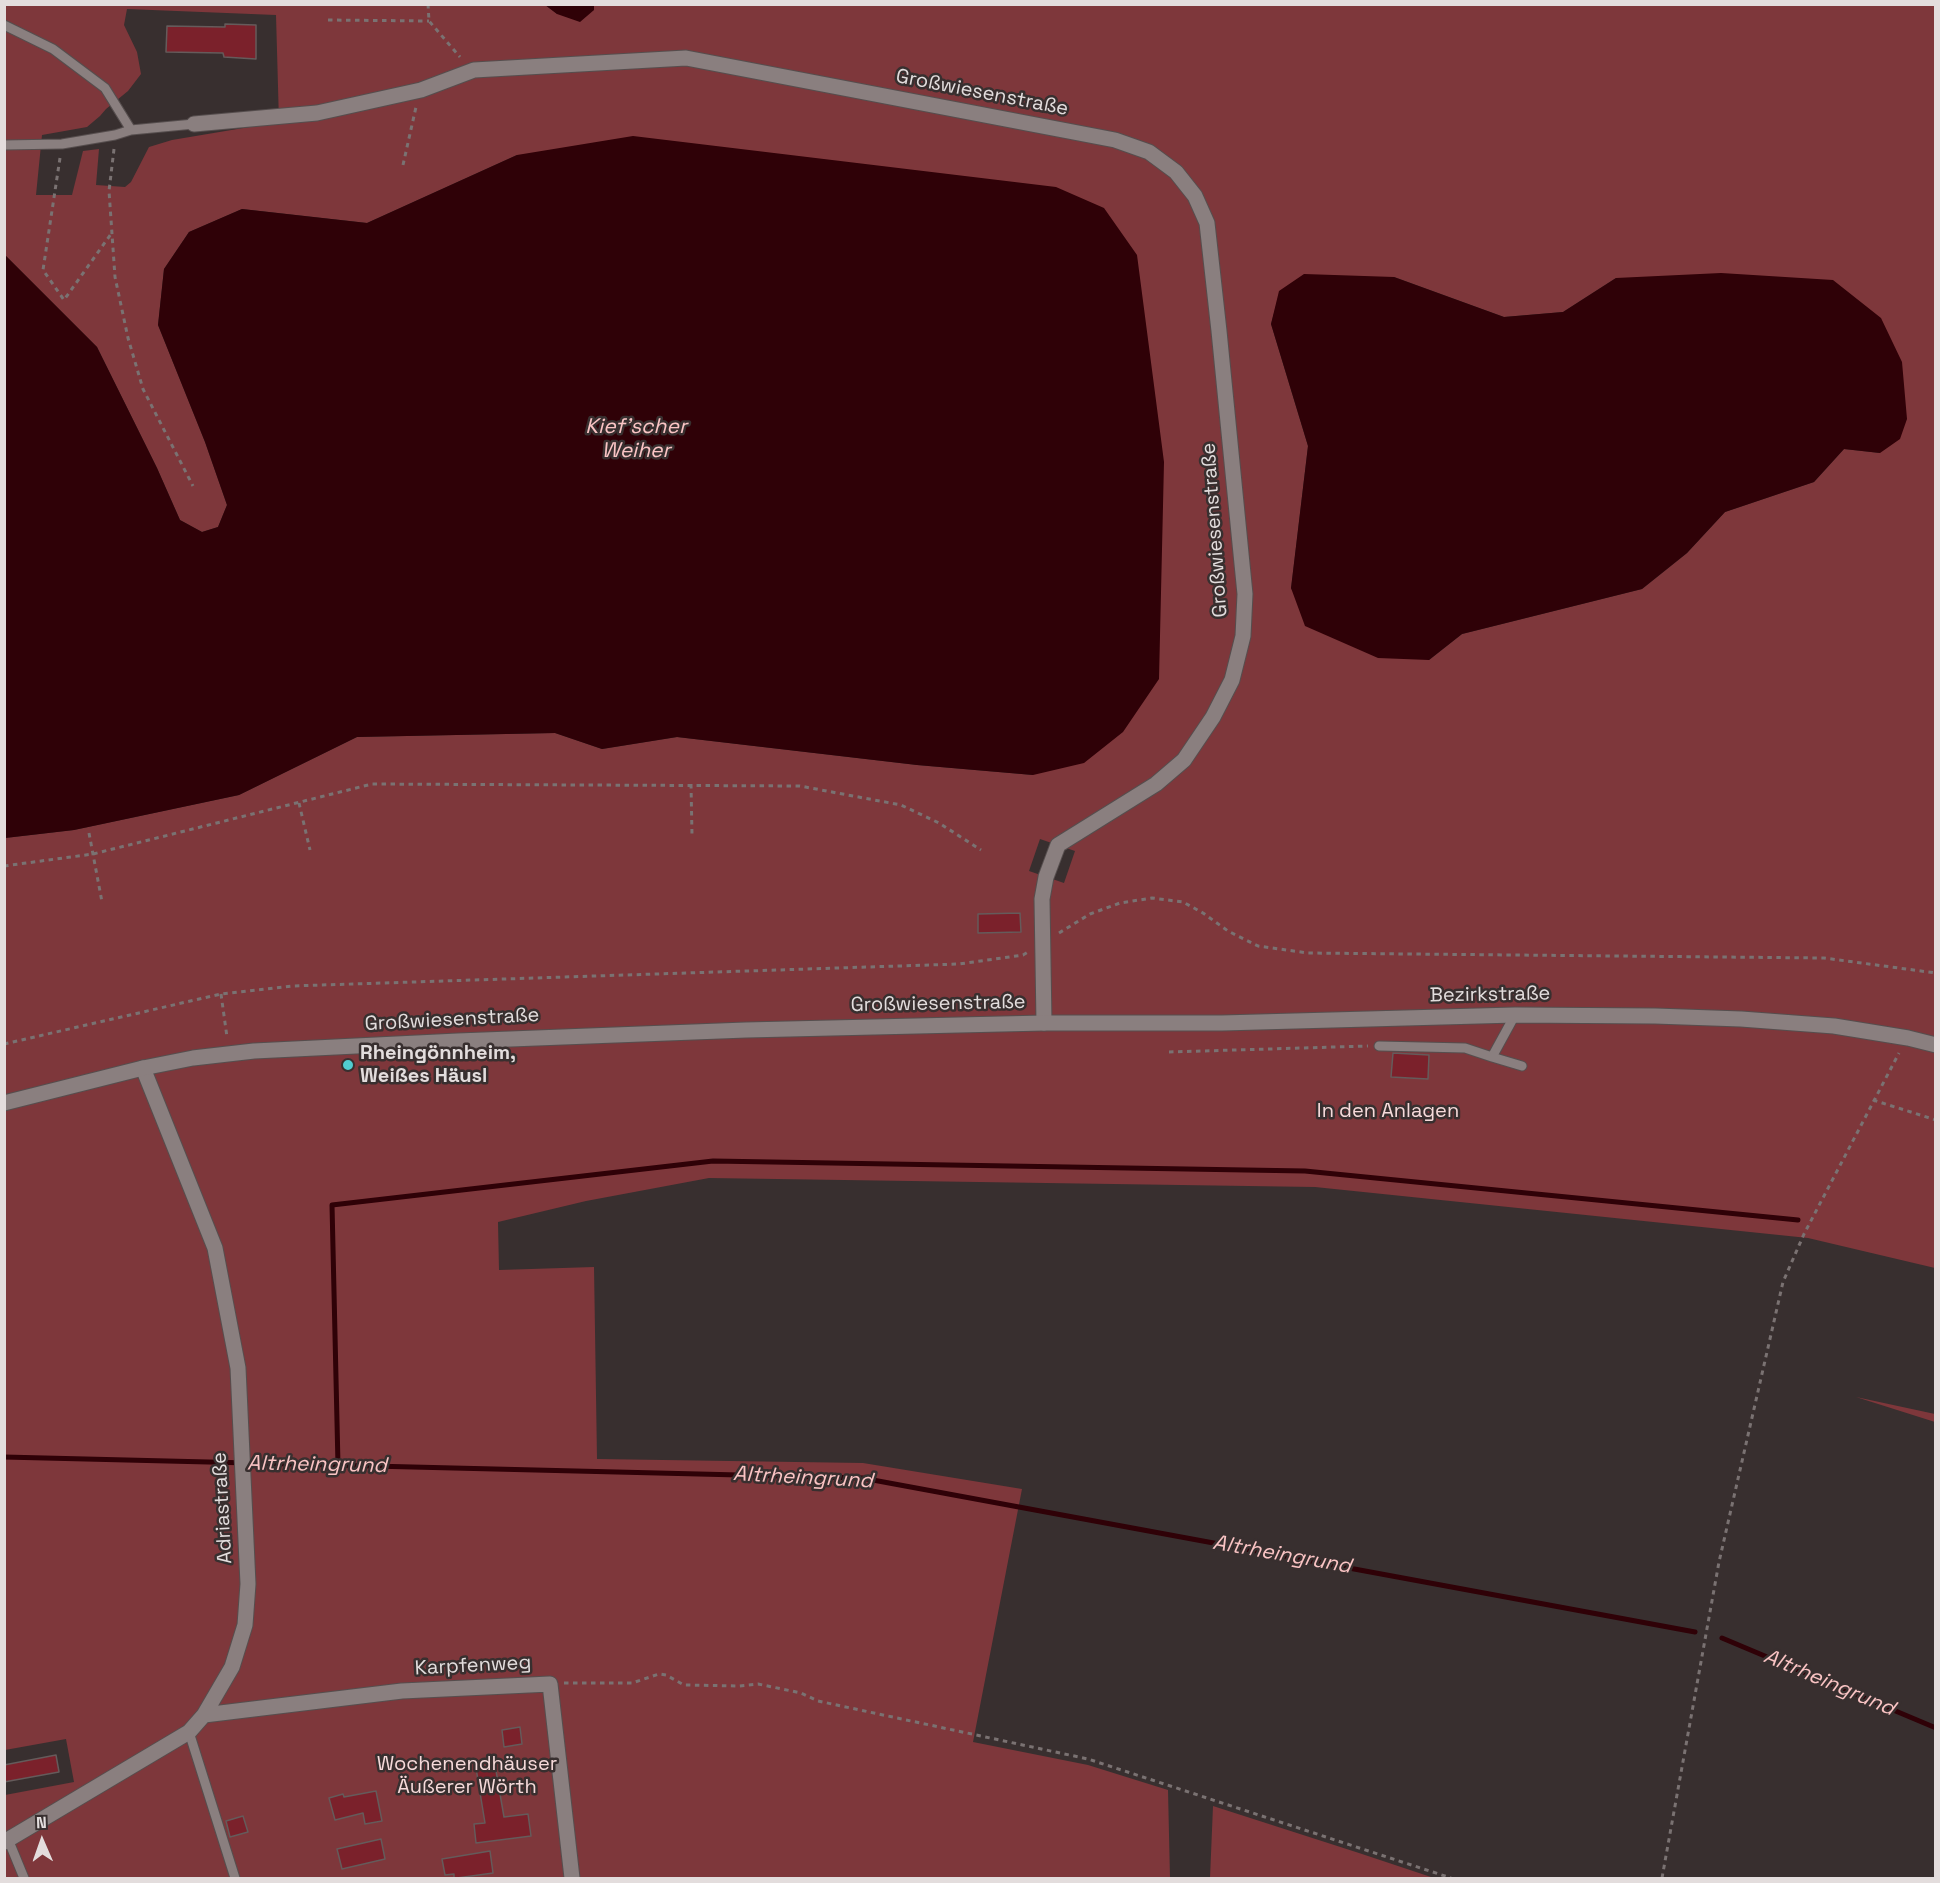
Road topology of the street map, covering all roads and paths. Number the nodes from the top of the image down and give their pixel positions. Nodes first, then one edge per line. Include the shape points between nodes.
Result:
1 (428, 4) edge
2 (328, 20) dead end
3 (429, 21) junction
4 (4, 25) edge
5 (474, 70) junction
6 (421, 90) junction
7 (194, 124) joint
8 (131, 130) junction
9 (116, 135) junction
10 (62, 144) junction
11 (4, 145) edge
12 (403, 165) dead end
13 (112, 233) junction
14 (193, 486) dead end
15 (690, 784) junction
16 (299, 803) junction
17 (89, 833) dead end
18 (692, 835) dead end
19 (310, 850) dead end
20 (981, 850) dead end
21 (93, 854) junction
22 (4, 866) edge
23 (102, 902) dead end
24 (1044, 942) junction
25 (1935, 973) edge
26 (221, 994) junction
27 (1515, 1015) junction
28 (1044, 1023) junction
29 (1908, 1038) junction
30 (228, 1041) dead end
31 (4, 1044) edge
32 (1935, 1045) edge
33 (1378, 1046) joint
34 (1168, 1052) dead end
35 (1492, 1057) junction
36 (1522, 1066) dead end
37 (143, 1068) junction
38 (1873, 1100) junction
39 (4, 1103) edge
40 (1935, 1120) edge
41 (550, 1684) junction
42 (204, 1715) junction
43 (189, 1732) junction
44 (6, 1840) edge
45 (24, 1878) edge
46 (235, 1878) edge
47 (572, 1878) edge
48 (1451, 1878) edge
49 (1662, 1878) edge

1 - 3 path
2 - 3 path
3 - 5 path
4 - 8 lane via 53,49 105,88
5 - 6 street, Großwiesenstraße
5 - 24 street, Großwiesenstraße via 686,58 1115,140 1149,152 1176,172 1195,196 1207,223 1219,331 1245,594 1243,636 1232,680 1184,760 1156,784 1058,845 1042,899
6 - 7 street, Großwiesenstraße via 317,113
6 - 12 path
7 - 8 lane
8 - 9 lane
9 - 10 lane
9 - 13 path via 109,191
10 - 11 lane
10 - 13 path via 43,270 64,300
13 - 14 path via 115,277 143,389
15 - 16 path via 372,784
15 - 18 path
15 - 20 path via 800,786 901,805
16 - 19 path
16 - 21 path
17 - 21 path
21 - 22 path
21 - 23 path
24 - 25 path via 1090,914 1120,903 1152,898 1183,902 1258,946 1308,954 1824,958
24 - 26 path via 1023,955 959,964 292,986
24 - 28 street, Großwiesenstraße
26 - 30 path
26 - 31 path
27 - 28 street, Bezirkstraße via 1222,1023
27 - 29 street, Bezirkstraße via 1741,1019 1834,1026
27 - 35 lane
28 - 37 street, Großwiesenstraße via 746,1030 254,1051
29 - 32 street, Bezirkstraße
29 - 38 path
33 - 34 path
33 - 35 lane via 1465,1048
35 - 36 lane
37 - 39 street, Großwiesenstraße
37 - 42 street, Adriastraße via 215,1248 238,1368 248,1584 245,1625 232,1667
38 - 40 path
38 - 49 path via 1803,1234 1783,1282 1719,1562
41 - 42 street, Karpfenweg via 402,1691
41 - 47 street, Karpfenweg
41 - 48 path via 632,1683 659,1674 684,1685 758,1684 801,1693 818,1701 1088,1759
42 - 43 street, Adriastraße
43 - 44 street, Adriastraße
43 - 46 lane
44 - 45 lane

